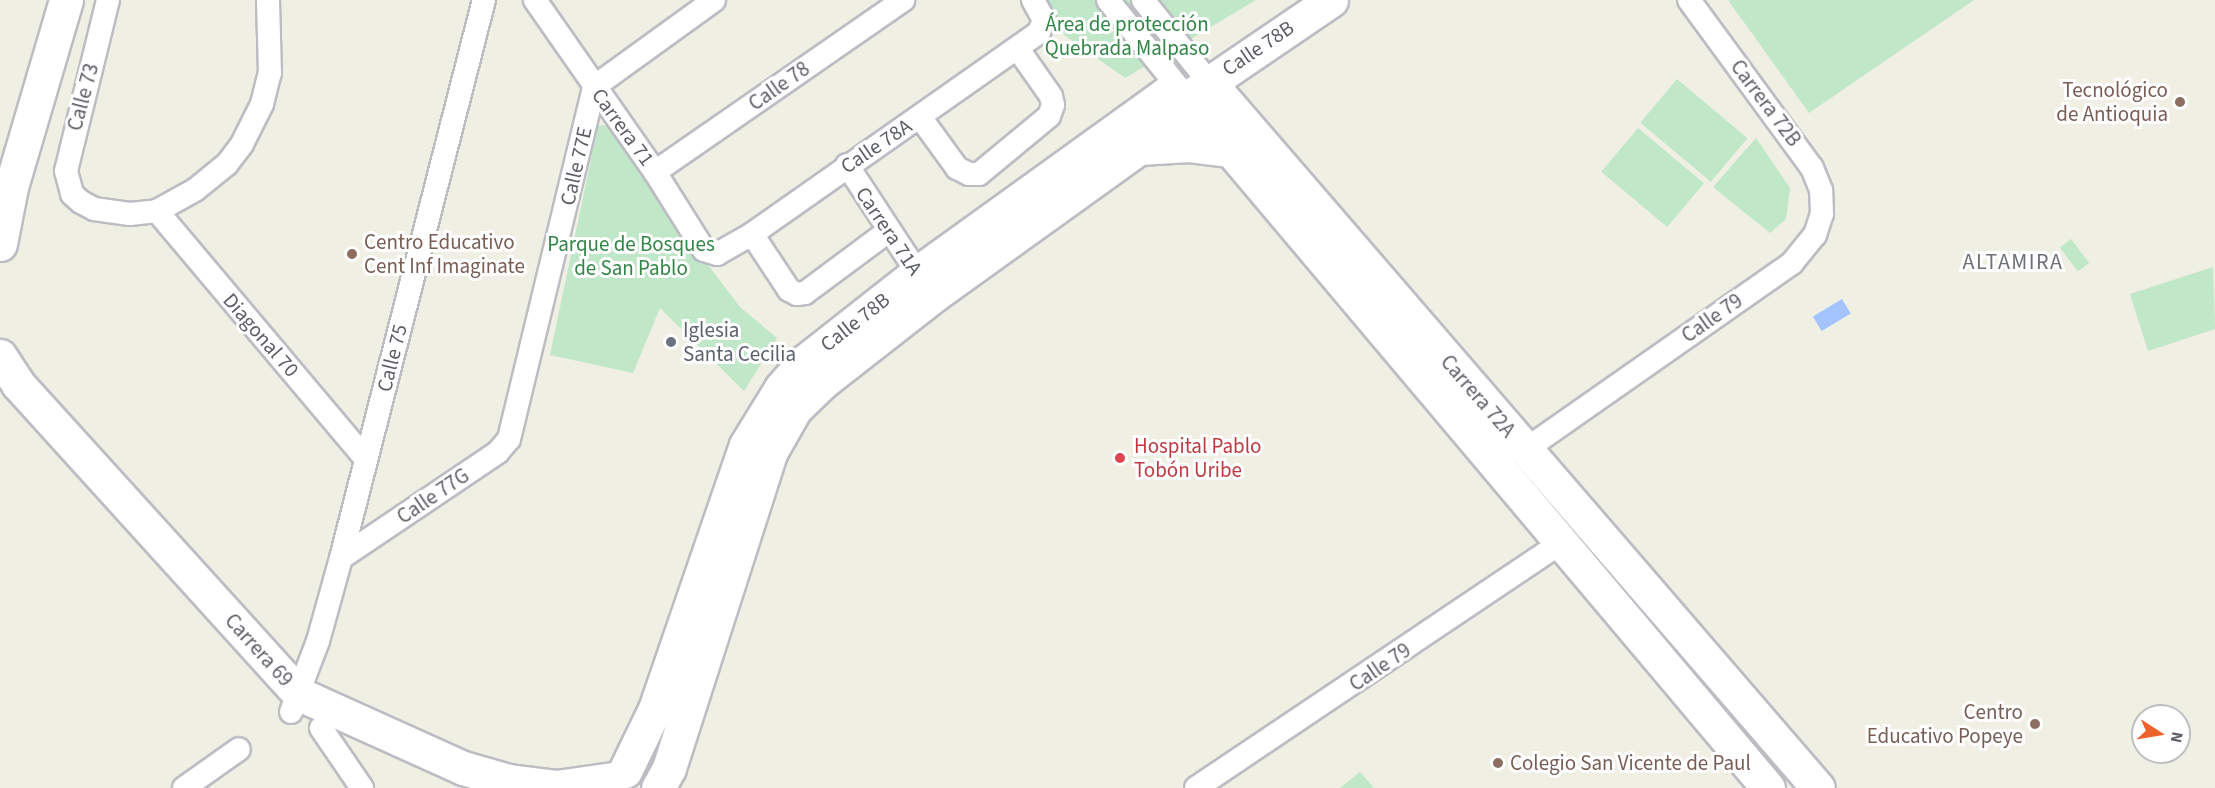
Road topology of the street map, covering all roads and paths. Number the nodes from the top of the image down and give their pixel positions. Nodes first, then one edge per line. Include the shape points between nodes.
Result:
1 (66, 0) edge
2 (108, 0) edge
3 (268, 0) edge
4 (484, 0) edge
5 (535, 0) edge
6 (714, 0) edge
7 (903, 0) edge
8 (1033, 0) edge
9 (1108, 0) edge
10 (1143, 0) edge
11 (1331, 0) edge
12 (1689, 0) edge
13 (1018, 49) junction
14 (1247, 55) junction
15 (594, 87) junction
16 (1198, 90) junction
17 (920, 117) junction
18 (1235, 135) junction
19 (1140, 148) junction
20 (847, 165) junction
21 (655, 172) junction
22 (6, 198) edge
23 (1022, 202) junction
24 (157, 211) junction
25 (1822, 214) joint
26 (887, 232) junction
27 (752, 234) junction
28 (0, 244) edge
29 (710, 253) joint
30 (995, 253) junction
31 (925, 284) junction
32 (0, 356) edge
33 (1, 396) edge
34 (514, 423) joint
35 (1525, 450) junction
36 (366, 459) junction
37 (1561, 543) junction
38 (341, 558) junction
39 (1678, 624) junction
40 (1652, 651) junction
41 (295, 703) junction
42 (655, 709) junction
43 (321, 728) junction
44 (239, 749) dead end
45 (624, 782) edge
46 (556, 787) edge
47 (184, 788) edge
48 (362, 788) edge
49 (452, 788) edge
50 (658, 788) edge
51 (1196, 788) edge
52 (1768, 788) edge
53 (1818, 788) edge

1 - 22 main road, Calle 73
2 - 24 street, Calle 73 via 66,159 72,194 94,209 110,213
3 - 24 street via 270,73 253,125 227,164 213,177
4 - 36 street, Calle 75
5 - 15 street, Carrera 71
6 - 15 street
7 - 21 street, Calle 78
8 - 13 street, Calle 78A via 1044,20 1039,32
9 - 16 street, Carrera 72A
10 - 16 street, Carrera 72A
11 - 14 main road, Calle 78B
12 - 25 street, Carrera 72B via 1812,168 1821,190
13 - 17 street, Calle 78A
13 - 17 street via 1051,96 1053,105 1049,116 978,174 957,168
14 - 16 main road, Calle 78B
14 - 18 main road via 1239,88
15 - 21 street, Carrera 71
15 - 34 street, Calle 77E
16 - 18 main road, Carrera 72A
16 - 19 main road, Calle 78B via 1182,117
16 - 23 main road, Calle 78B via 1166,94
17 - 20 street, Calle 78A
18 - 19 main road via 1190,145
18 - 35 main road, Carrera 72A
18 - 37 main road, Carrera 72A
19 - 30 main road, Calle 78B
20 - 26 street, Carrera 71A
20 - 27 street, Calle 78A
21 - 29 street, Carrera 71
22 - 28 main road, Calle 73
23 - 30 main road via 995,234
23 - 31 main road, Calle 78B
24 - 36 street, Diagonal 70
25 - 35 street, Calle 79 via 1815,235 1792,263
26 - 27 street via 805,293 797,294 789,290
26 - 31 street, Carrera 71A
27 - 29 street, Calle 78A via 717,254
30 - 31 main road, Calle 78B
31 - 42 main road, Calle 78B via 804,362 761,416 746,446
31 - 50 main road, Calle 78B via 795,409 771,451 669,768
32 - 41 main road, Carrera 69 via 18,384
33 - 41 main road, Carrera 69 via 224,644
34 - 38 street, Calle 77G via 509,439 498,452
35 - 39 main road, Carrera 72A
36 - 38 street, Calle 75
37 - 40 main road, Carrera 72A
37 - 51 street, Calle 79
38 - 41 street, Calle 75
39 - 40 main road
39 - 53 main road, Carrera 72A
40 - 52 main road, Carrera 72A
41 - 43 main road, Carrera 69
41 - 46 main road, Carrera 69 via 463,768 509,781
42 - 45 main road, Calle 78B
42 - 46 main road via 610,762
43 - 48 street
43 - 49 main road, Carrera 69
44 - 47 street
45 - 46 main road, Carrera 69

